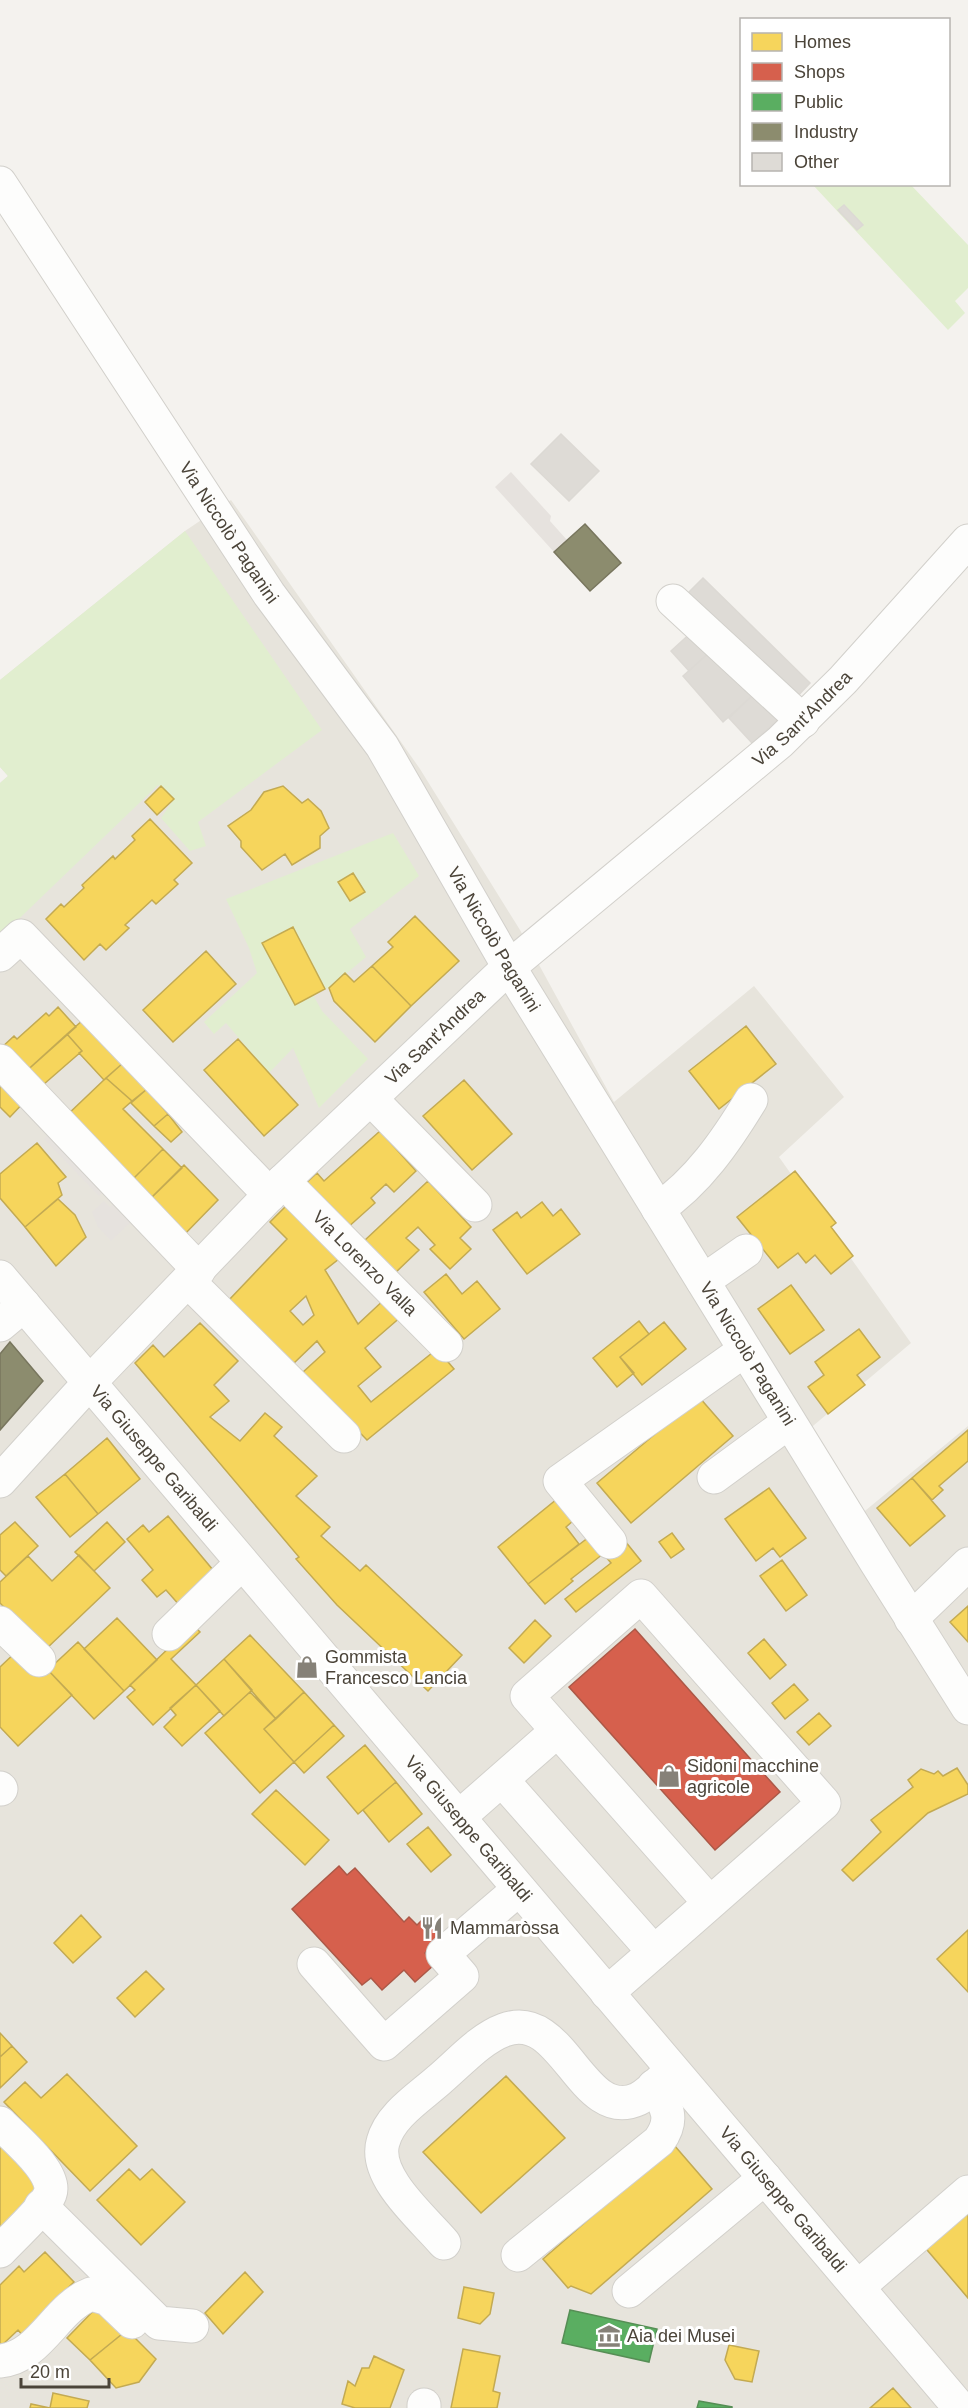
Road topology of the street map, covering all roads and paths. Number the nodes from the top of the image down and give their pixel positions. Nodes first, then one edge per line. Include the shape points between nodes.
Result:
1 (0, 183) edge
2 (968, 541) edge
3 (673, 601) dead end
4 (802, 721) junction
5 (0, 955) edge
6 (509, 967) junction
7 (0, 1061) edge
8 (371, 1099) junction
9 (751, 1100) dead end
10 (277, 1188) junction
11 (475, 1205) dead end
12 (658, 1209) junction
13 (746, 1251) dead end
14 (193, 1276) junction
15 (0, 1277) edge
16 (703, 1281) junction
17 (12, 1315) edge
18 (446, 1345) dead end
19 (745, 1350) junction
20 (89, 1383) junction
21 (789, 1422) junction
22 (344, 1436) dead end
23 (714, 1477) dead end
24 (1, 1479) edge
25 (610, 1542) dead end
26 (242, 1563) junction
27 (968, 1564) edge
28 (911, 1619) junction
29 (0, 1623) edge
30 (169, 1634) dead end
31 (39, 1660) dead end
32 (968, 1708) edge
33 (557, 1731) junction
34 (502, 1780) junction
35 (459, 1818) junction
36 (519, 1889) junction
37 (710, 1903) junction
38 (654, 1952) junction
39 (314, 1964) dead end
40 (608, 1993) junction
41 (663, 2078) junction
42 (0, 2123) edge
43 (765, 2178) junction
44 (968, 2192) edge
45 (46, 2197) junction
46 (444, 2243) dead end
47 (0, 2251) edge
48 (518, 2255) dead end
49 (858, 2287) junction
50 (629, 2291) dead end
51 (132, 2322) dead end
52 (192, 2326) dead end
53 (0, 2361) edge
54 (960, 2408) edge

1 - 6 street, Via Niccolò Paganini via 269,594 382,746
2 - 4 street, Via Sant'Andrea
3 - 4 street
4 - 6 street, Via Sant'Andrea
5 - 10 street, Via Lorenzo Valla via 21,936
6 - 8 street, Via Sant'Andrea
6 - 12 street, Via Niccolò Paganini
7 - 14 street
8 - 10 street, Via Sant'Andrea
8 - 11 street
9 - 12 street via 710,1160 678,1195
10 - 14 street, Via Sant'Andrea
10 - 18 street, Via Lorenzo Valla
12 - 16 street, Via Niccolò Paganini
13 - 16 street
14 - 20 street, Via Sant'Andrea
14 - 22 street
15 - 17 street, Via Giuseppe Garibaldi
16 - 19 street, Via Niccolò Paganini
17 - 20 street, Via Giuseppe Garibaldi
19 - 21 street, Via Niccolò Paganini
19 - 25 street via 560,1481
20 - 24 street, Via Sant'Andrea
20 - 26 street, Via Giuseppe Garibaldi
21 - 23 street
21 - 28 street, Via Niccolò Paganini
26 - 30 street
26 - 35 street, Via Giuseppe Garibaldi
27 - 28 street
28 - 32 street, Via Niccolò Paganini
29 - 31 street
33 - 34 street
33 - 37 street
33 - 37 street via 527,1696 640,1596 824,1803
34 - 35 street
34 - 38 street
35 - 36 street, Via Giuseppe Garibaldi
36 - 39 street via 443,1954 462,1976 384,2044
36 - 40 street, Via Giuseppe Garibaldi
37 - 38 street
38 - 40 street
40 - 41 street, Via Giuseppe Garibaldi
41 - 43 street, Via Giuseppe Garibaldi
41 - 46 street via 636,2100 612,2102 596,2093 541,2033 518,2027 482,2043 398,2115 383,2141 386,2175
41 - 48 street via 669,2123 659,2140
42 - 45 street via 51,2180
43 - 49 street, Via Giuseppe Garibaldi
43 - 50 street
44 - 49 street
45 - 47 street
45 - 52 street via 159,2323
49 - 54 street, Via Giuseppe Garibaldi
51 - 53 street via 108,2299 91,2294 76,2300 28,2351

